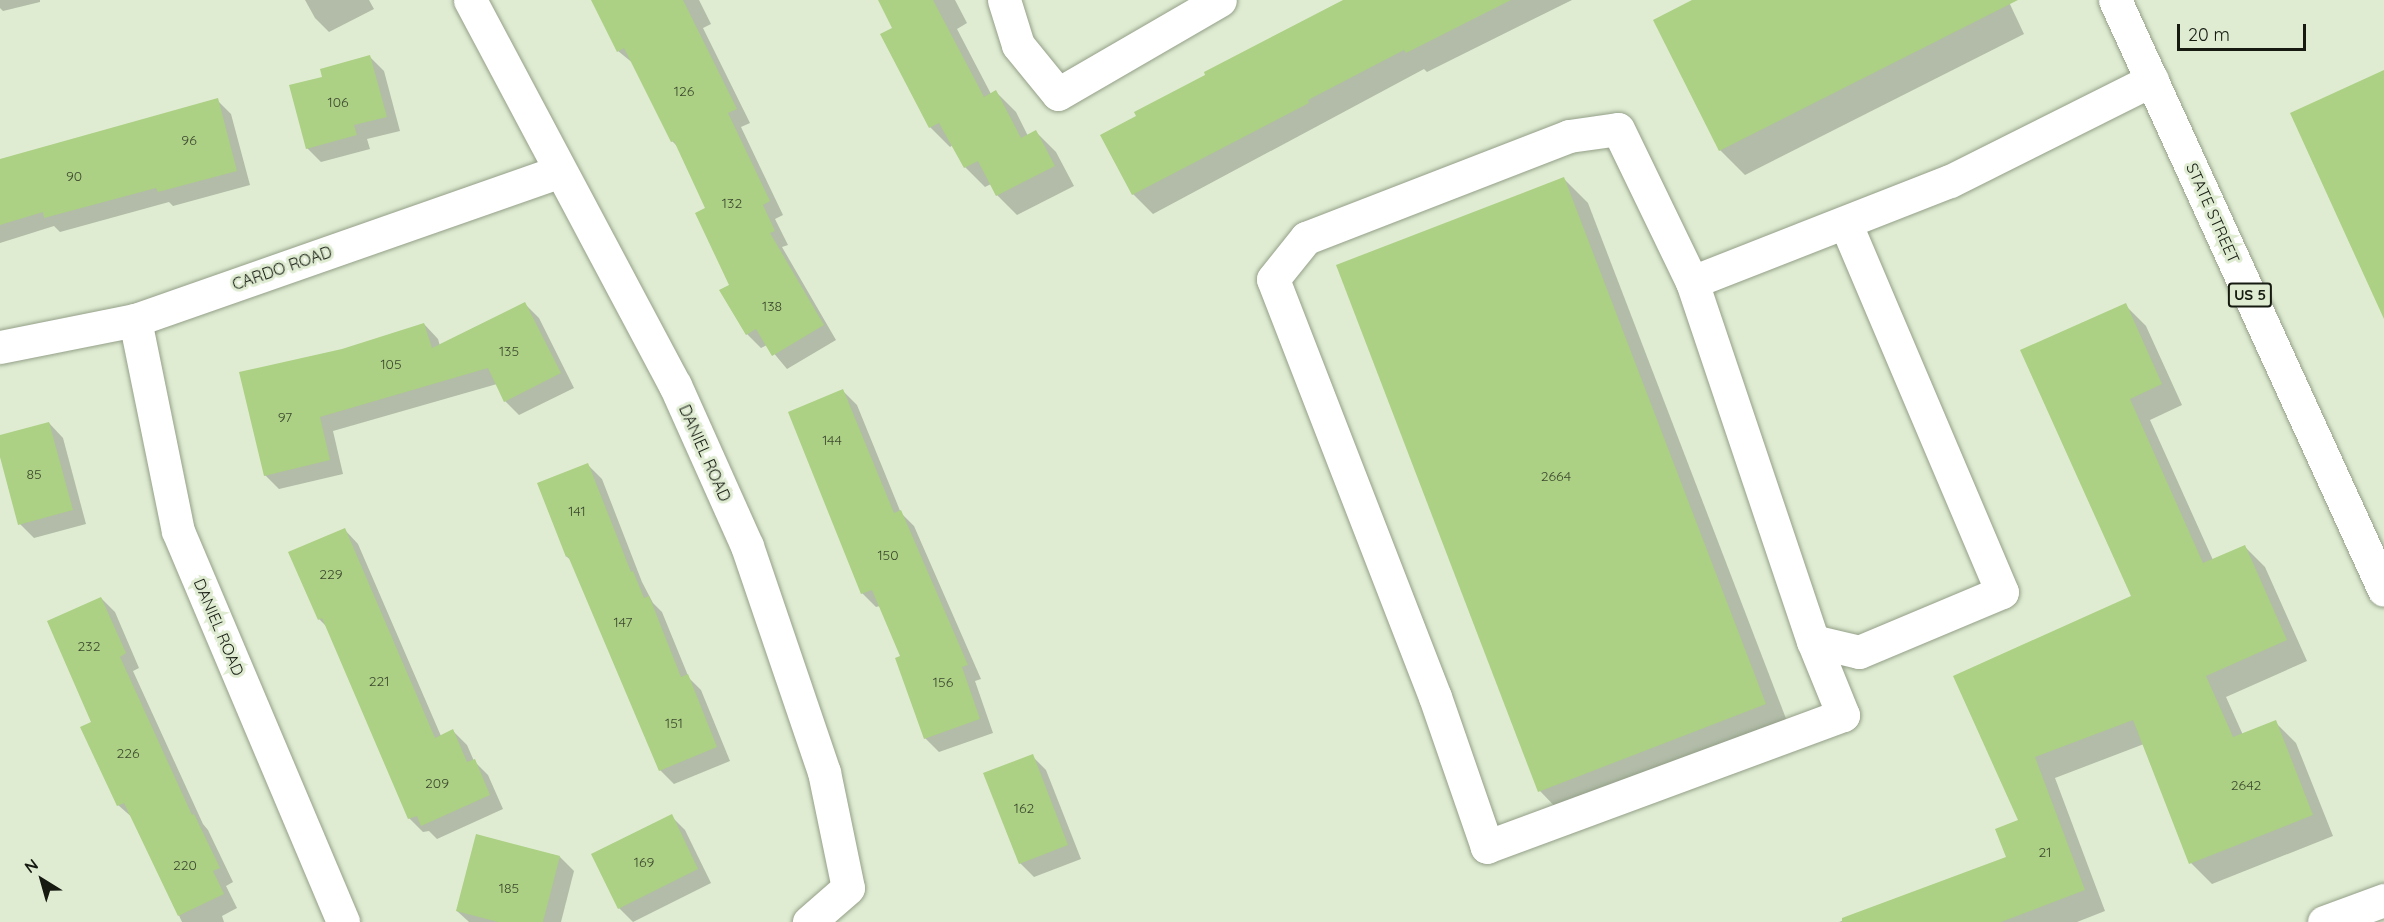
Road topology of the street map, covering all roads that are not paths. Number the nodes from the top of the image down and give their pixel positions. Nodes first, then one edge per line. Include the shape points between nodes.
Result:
1 (470, 0) edge
2 (1004, 0) edge
3 (1220, 0) edge
4 (2115, 0) edge
5 (2152, 80) junction
6 (560, 171) junction
7 (1845, 223) junction
8 (1692, 282) junction
9 (135, 320) junction
10 (0, 347) edge
11 (2384, 590) edge
12 (1813, 641) junction
13 (2384, 900) edge
14 (343, 922) edge
15 (809, 922) edge
16 (2324, 922) edge

1 - 6 street, DANIEL ROAD
2 - 3 street via 1018,45 1059,94
4 - 5 street, STATE STREET / US 5
5 - 7 street via 1950,181
5 - 11 street, STATE STREET / US 5
6 - 9 street, CARDO ROAD
6 - 15 street, DANIEL ROAD via 675,385 747,546 824,772 848,888
7 - 8 street
7 - 12 street via 2002,592 1860,652
8 - 12 street
8 - 12 street via 1618,129 1569,136 1306,238 1273,279 1435,697 1487,847 1843,715
9 - 10 street, CARDO ROAD
9 - 14 street, DANIEL ROAD via 178,531
13 - 16 street

